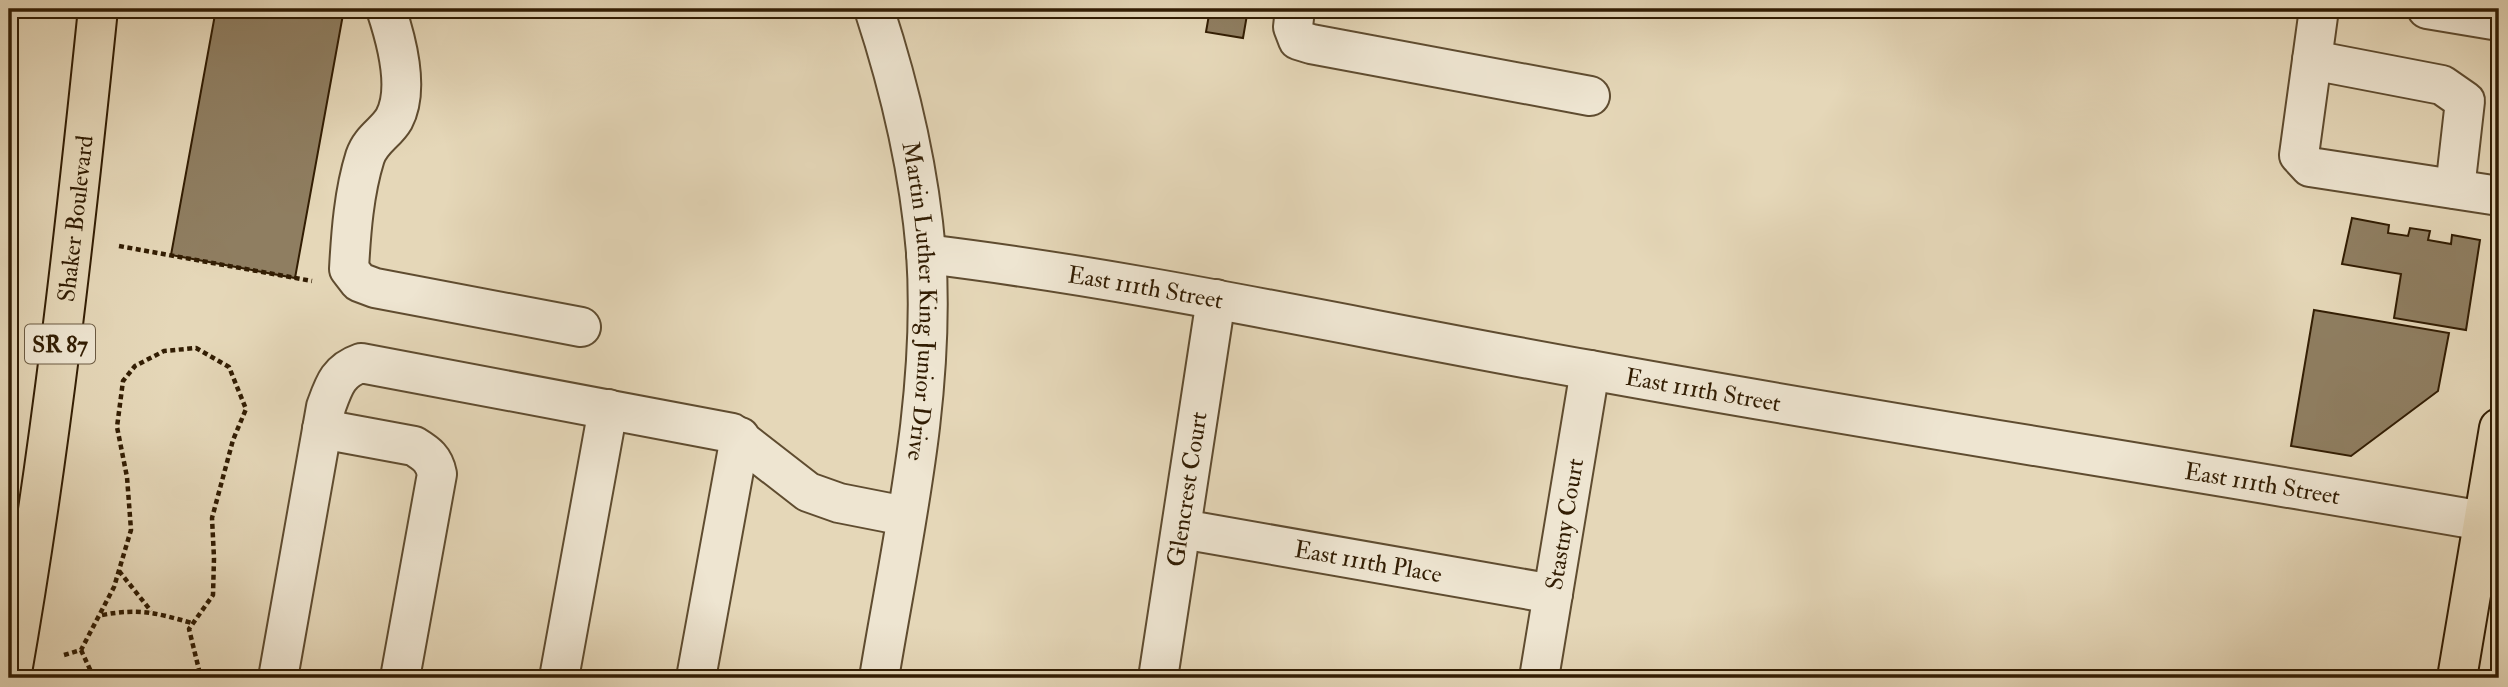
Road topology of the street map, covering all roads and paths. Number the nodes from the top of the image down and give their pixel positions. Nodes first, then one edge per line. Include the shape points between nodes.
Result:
1 (98, 9) edge
2 (386, 9) edge
3 (874, 9) edge
4 (1295, 9) edge
5 (2319, 9) edge
6 (2427, 9) edge
7 (2499, 21) edge
8 (2312, 60) junction
9 (1590, 96) dead end
10 (2455, 189) junction
11 (2499, 196) edge
12 (119, 246) dead end
13 (926, 254) junction
14 (312, 281) dead end
15 (1216, 299) junction
16 (581, 327) dead end
17 (1591, 370) junction
18 (608, 409) junction
19 (2499, 428) edge
20 (322, 429) junction
21 (740, 437) junction
22 (905, 516) junction
23 (2483, 522) junction
24 (1182, 529) junction
25 (119, 570) junction
26 (1553, 594) junction
27 (151, 611) junction
28 (101, 615) junction
29 (193, 623) junction
30 (81, 650) junction
31 (64, 655) dead end
32 (11, 678) edge
33 (94, 678) edge
34 (201, 678) edge
35 (278, 678) edge
36 (400, 678) edge
37 (559, 678) edge
38 (696, 678) edge
39 (879, 678) edge
40 (1158, 678) edge
41 (1539, 678) edge
42 (2457, 678) edge

1 - 32 main road, Shaker Boulevard / SR 87 via 74,241
2 - 16 street via 396,38 400,105 366,155 349,269 359,282 375,288
3 - 13 street, Martin Luther King Junior Drive via 904,110
4 - 9 street via 1293,27 1298,40 1311,44
5 - 8 street
6 - 7 street
8 - 10 street via 2442,85 2465,101
8 - 10 street via 2299,155 2310,167
10 - 11 street
12 - 14 path
13 - 15 street, East 111th Street
13 - 22 street, Martin Luther King Junior Drive via 923,396
15 - 17 street, East 111th Street
15 - 24 street, Glencrest Court
17 - 23 street, East 111th Street
17 - 26 street, Stastny Court
18 - 20 street via 361,363 339,375
18 - 21 street
18 - 37 street
19 - 23 main road
20 - 35 street
20 - 36 street via 414,446 435,463 437,474
21 - 22 street via 808,492
21 - 38 street
22 - 39 street, Martin Luther King Junior Drive
23 - 42 main road
24 - 26 street, East 111th Place
24 - 40 street, Glencrest Court
25 - 27 path
25 - 28 path
25 - 29 path via 131,530 117,427 123,381 135,366 164,351 196,348 229,367 246,409 212,517 213,595
26 - 41 street, Stastny Court
27 - 28 path
27 - 29 path
28 - 30 path
29 - 34 path via 189,629
30 - 31 path
30 - 33 path

